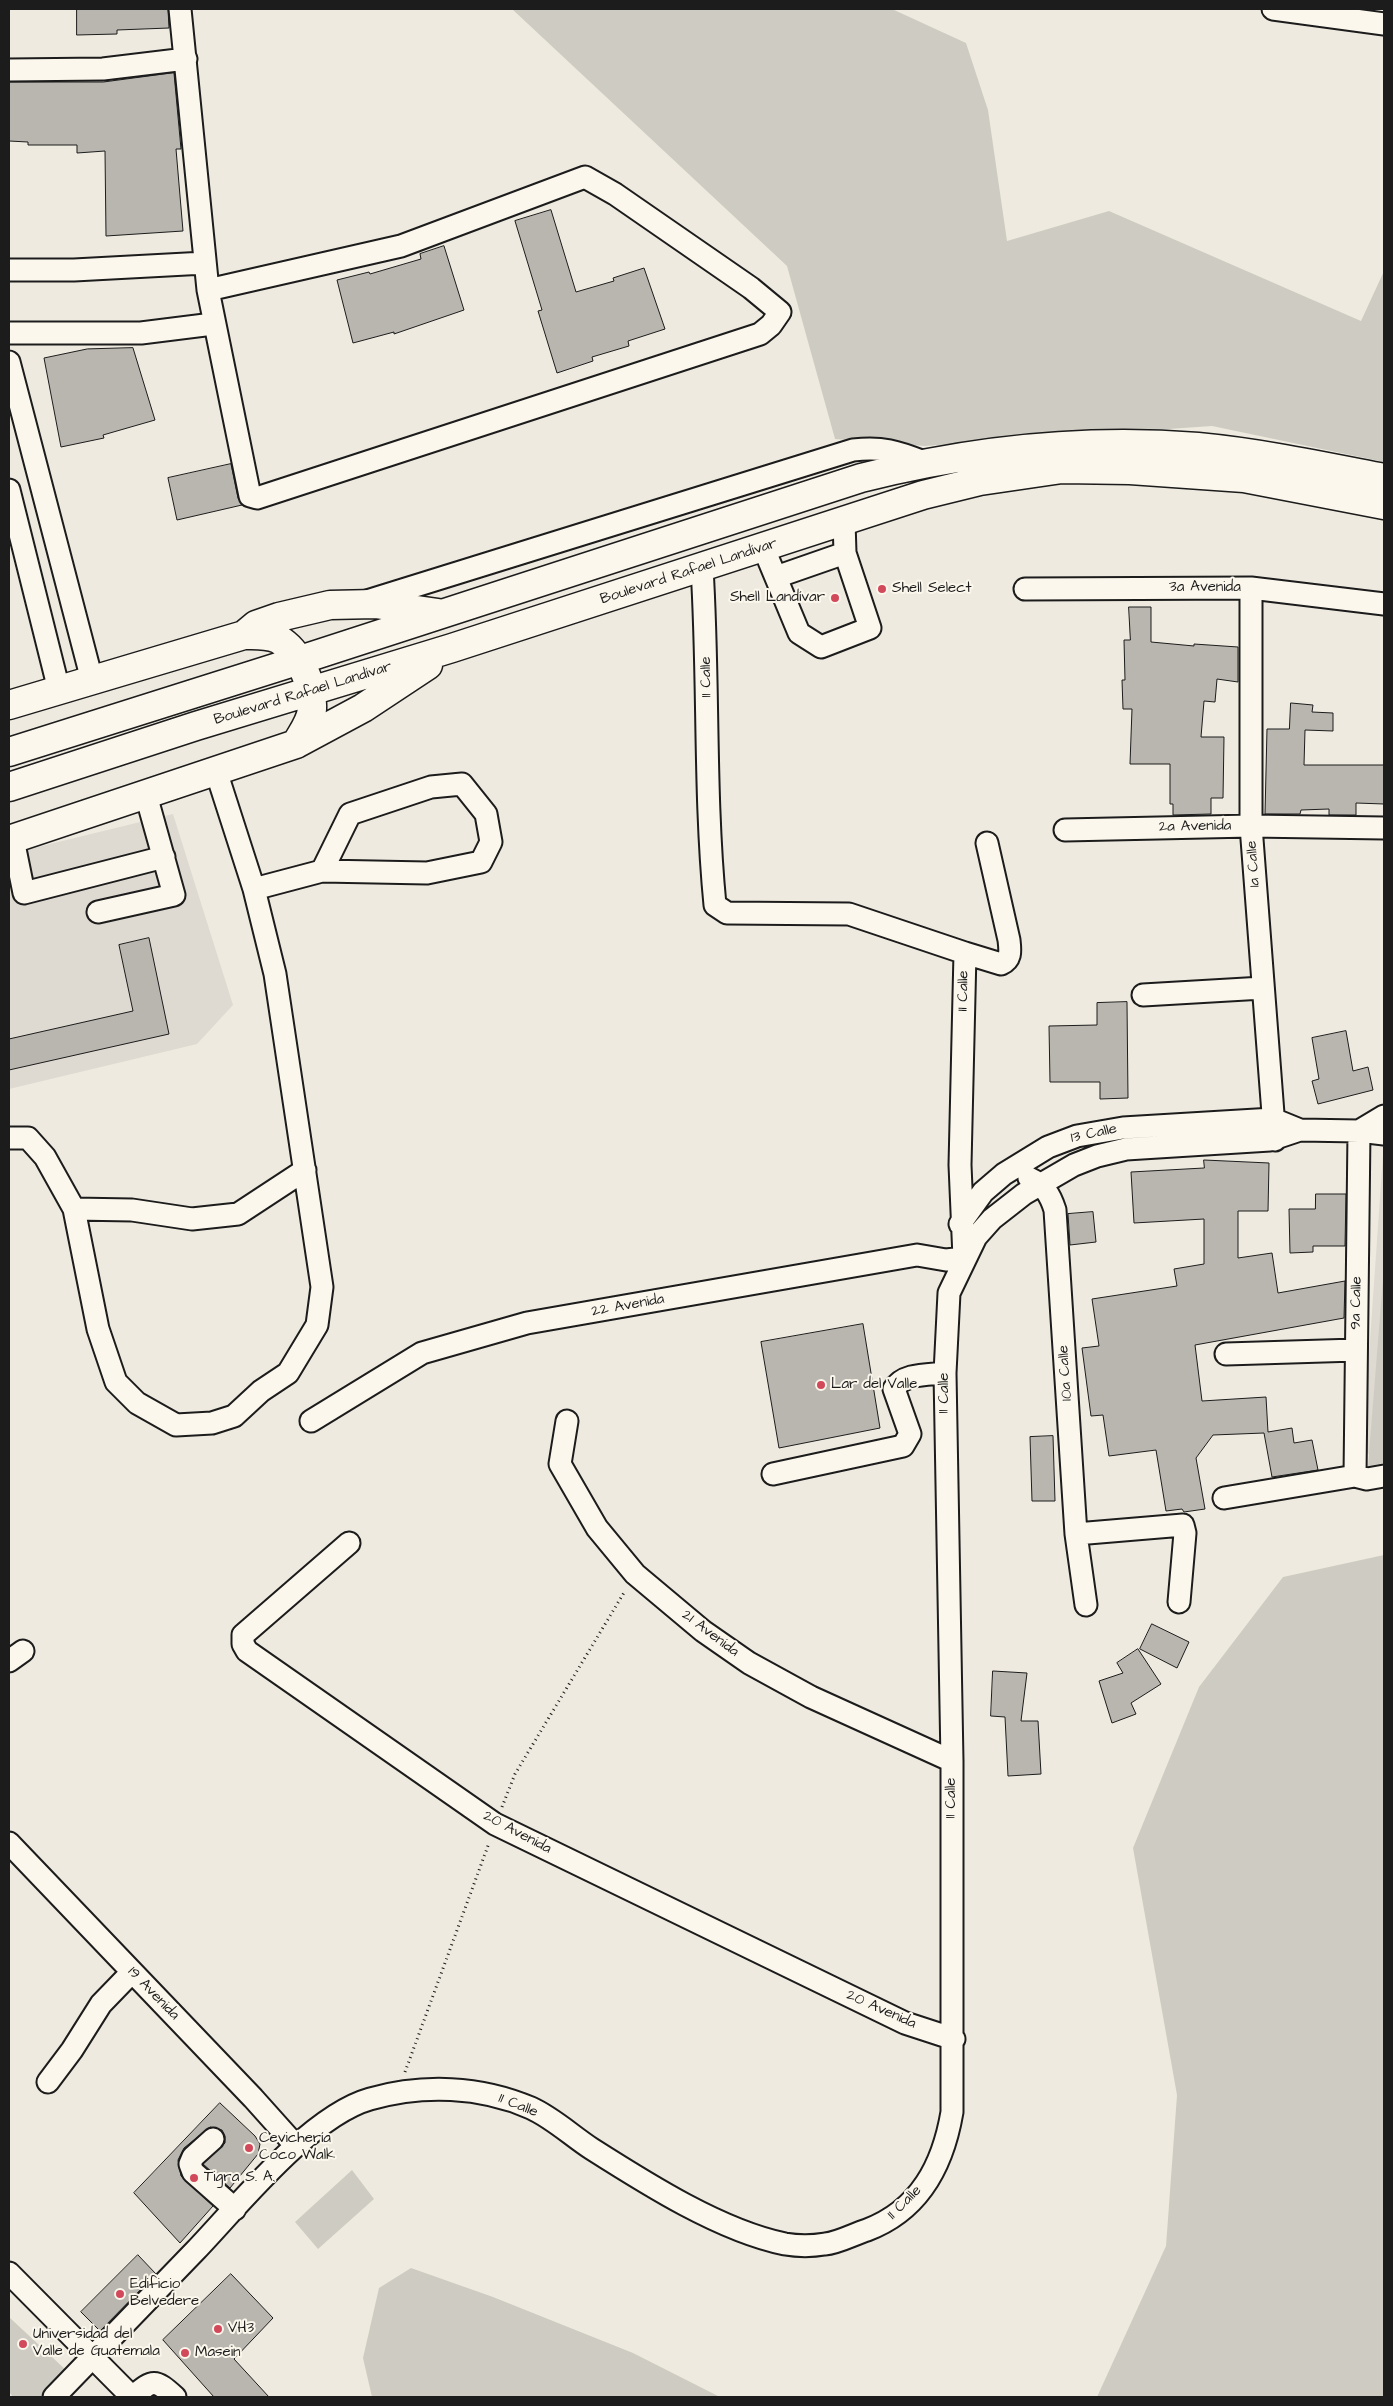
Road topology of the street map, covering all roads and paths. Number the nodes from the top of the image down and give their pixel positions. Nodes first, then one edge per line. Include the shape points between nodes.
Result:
1 (180, 9) edge
2 (1273, 9) edge
3 (1340, 13) edge
4 (1384, 24) edge
5 (186, 59) junction
6 (9, 70) edge
7 (205, 263) junction
8 (9, 270) edge
9 (208, 290) junction
10 (213, 324) junction
11 (9, 334) edge
12 (9, 362) edge
13 (924, 462) junction
14 (1384, 478) edge
15 (41, 484) junction
16 (9, 492) edge
17 (1384, 505) edge
18 (844, 520) junction
19 (764, 549) junction
20 (845, 554) junction
21 (702, 568) junction
22 (776, 577) junction
23 (67, 583) junction
24 (1251, 588) junction
25 (1025, 589) dead end
26 (34, 593) junction
27 (359, 603) junction
28 (1384, 604) edge
29 (442, 614) junction
30 (244, 635) junction
31 (452, 648) junction
32 (300, 660) junction
33 (92, 680) junction
34 (58, 690) junction
35 (309, 692) junction
36 (9, 705) edge
37 (296, 744) junction
38 (9, 752) edge
39 (216, 771) junction
40 (9, 787) edge
41 (146, 795) junction
42 (1251, 826) junction
43 (1384, 828) edge
44 (1065, 830) dead end
45 (11, 840) edge
46 (987, 843) dead end
47 (164, 857) junction
48 (322, 871) junction
49 (254, 889) junction
50 (98, 912) dead end
51 (965, 953) junction
52 (1264, 988) junction
53 (1143, 995) dead end
54 (1384, 1116) edge
55 (1274, 1130) junction
56 (1359, 1130) junction
57 (1384, 1134) edge
58 (9, 1138) edge
59 (305, 1170) junction
60 (1004, 1174) junction
61 (1040, 1184) junction
62 (74, 1209) junction
63 (962, 1222) junction
64 (955, 1259) junction
65 (949, 1293) joint
66 (1356, 1350) junction
67 (1226, 1354) dead end
68 (945, 1373) junction
69 (567, 1421) dead end
70 (311, 1422) dead end
71 (773, 1474) dead end
72 (1355, 1476) junction
73 (1384, 1476) edge
74 (1224, 1498) dead end
75 (1076, 1534) junction
76 (349, 1543) dead end
77 (1179, 1602) dead end
78 (1086, 1605) dead end
79 (952, 1760) junction
80 (9, 1843) edge
81 (132, 1972) junction
82 (954, 2040) junction
83 (48, 2082) dead end
84 (213, 2139) dead end
85 (296, 2146) junction
86 (235, 2209) junction
87 (9, 2273) edge
88 (93, 2358) junction
89 (54, 2397) edge
90 (132, 2397) edge
91 (175, 2397) edge

1 - 5 street
2 - 3 street
3 - 4 street
5 - 6 street via 103,69
5 - 7 street
7 - 8 street
7 - 9 street
9 - 10 street
9 - 10 street via 401,246 585,178 626,202 751,288 780,312 760,334 257,498 250,496
10 - 11 street via 141,333
12 - 15 street
13 - 14 main road via 1024,448 1130,444 1266,455
13 - 27 street via 896,450 853,450
13 - 29 main road via 861,478
15 - 16 street
15 - 23 street
16 - 26 street
17 - 18 main road, Boulevard Rafael Landívar via 1244,478 1062,469 980,480
18 - 19 main road, Boulevard Rafael Landívar
18 - 20 street
19 - 21 main road, Boulevard Rafael Landívar
19 - 22 street
20 - 22 street
20 - 22 street via 870,628 821,647 799,633
21 - 31 main road, Boulevard Rafael Landívar
21 - 51 street, 11 Calle via 715,905 727,913 849,914
23 - 26 street
23 - 33 street
24 - 25 street, 3a Avenida
24 - 28 street, 3a Avenida
24 - 42 street, 1a Calle
26 - 34 street
27 - 29 main road
27 - 30 main road via 279,617 256,625
29 - 32 main road
30 - 32 main road via 267,635 279,640
30 - 33 main road
31 - 35 main road, Boulevard Rafael Landívar
31 - 37 main road via 364,708
32 - 35 main road
32 - 38 main road
33 - 34 main road
34 - 36 main road
35 - 37 main road via 312,710
35 - 40 main road, Boulevard Rafael Landívar
37 - 39 main road
39 - 41 main road
39 - 49 street
41 - 45 main road
41 - 47 street
42 - 43 street, 2a Avenida
42 - 44 street, 2a Avenida
42 - 52 street, 1a Calle
45 - 47 street via 24,893
46 - 51 street via 1010,955 1001,964
47 - 50 street via 174,895
48 - 48 street via 427,873 481,862 491,842 486,814 462,784 431,787 350,814
48 - 49 street
49 - 59 street via 275,974
51 - 63 street, 11 Calle via 960,1165
52 - 53 street
52 - 55 street, 1a Calle
54 - 56 street
55 - 56 street, 13 Calle
55 - 60 street, 13 Calle via 1123,1128 1077,1136 1048,1147
55 - 61 street, 13 Calle via 1126,1149 1097,1156
56 - 57 street, 13 Calle
56 - 66 street, 9a Calle
58 - 62 street via 28,1138 45,1157
59 - 62 street via 238,1214 192,1218 132,1210
59 - 62 street via 322,1287 317,1324 288,1373 261,1391 234,1416 212,1423 176,1425 137,1403 116,1382 98,1329
60 - 61 street via 1026,1176
60 - 63 street, 13 Calle via 982,1192
61 - 64 street, 13 Calle via 992,1220
61 - 75 street, 10a Calle via 1050,1195 1055,1210
63 - 64 street, 13 Calle via 950,1238
64 - 65 street, 13 Calle
64 - 70 street, 22 Avenida via 917,1255 527,1323 422,1353
65 - 68 street, 11 Calle
66 - 67 street
66 - 72 street, 9a Calle
68 - 71 street via 897,1383 894,1389 910,1434 903,1446
68 - 79 street, 11 Calle
69 - 79 street, 21 Avenida via 560,1464 597,1528 635,1574 703,1631 749,1663 811,1697
72 - 73 street via 1367,1479
72 - 74 street
75 - 77 street via 1183,1525
75 - 78 street, 10a Calle
76 - 82 street, 20 Avenida via 243,1635 247,1651 496,1824 905,2023
79 - 82 street, 11 Calle
80 - 81 street, 19 Avenida
81 - 83 street via 101,2004
81 - 85 street, 19 Avenida
82 - 85 street, 11 Calle via 952,2112 939,2162 920,2192 886,2222 827,2244 787,2244 743,2231 688,2206 592,2150 533,2109 477,2091 450,2088 368,2099 346,2109
84 - 86 street via 190,2164 193,2172
85 - 86 street, 11 Calle
86 - 88 street, 11 Calle
87 - 88 street
88 - 89 street, 11 Calle
88 - 90 street
90 - 91 street via 151,2382 156,2382

